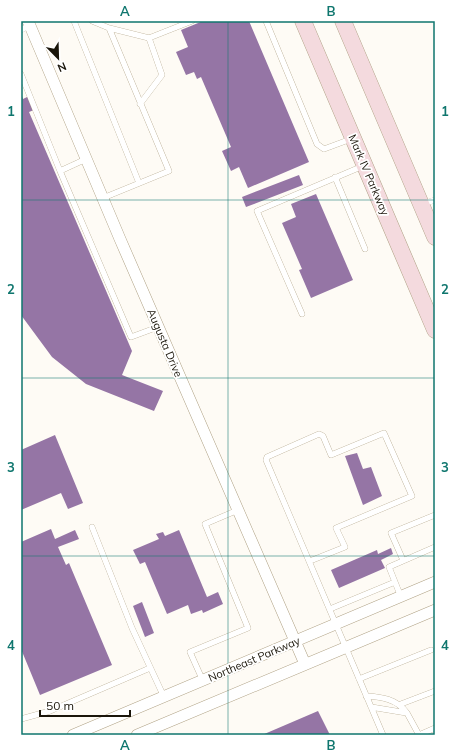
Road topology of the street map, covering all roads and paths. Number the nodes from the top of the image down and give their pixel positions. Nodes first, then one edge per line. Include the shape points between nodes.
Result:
1 (74, 21) edge
2 (92, 21) edge
3 (192, 21) edge
4 (266, 21) edge
5 (303, 21) edge
6 (343, 21) edge
7 (26, 25) edge
8 (109, 28) junction
9 (149, 38) junction
10 (21, 74) edge
11 (140, 104) junction
12 (353, 138) junction
13 (86, 159) junction
14 (365, 165) junction
15 (60, 171) junction
16 (335, 177) junction
17 (138, 183) junction
18 (103, 198) junction
19 (428, 202) edge
20 (435, 237) edge
21 (365, 249) dead end
22 (302, 314) dead end
23 (158, 327) junction
24 (435, 330) edge
25 (238, 510) junction
26 (435, 515) edge
27 (92, 528) dead end
28 (435, 547) edge
29 (403, 560) junction
30 (310, 561) junction
31 (395, 582) junction
32 (435, 582) edge
33 (401, 597) junction
34 (330, 609) junction
35 (435, 610) edge
36 (337, 624) junction
37 (295, 642) junction
38 (346, 647) junction
39 (431, 650) dead end
40 (305, 664) junction
41 (150, 668) junction
42 (359, 679) junction
43 (203, 680) junction
44 (435, 691) edge
45 (366, 696) junction
46 (164, 697) junction
47 (401, 704) junction
48 (371, 707) junction
49 (408, 713) junction
50 (21, 719) edge
51 (435, 728) edge
52 (73, 735) edge
53 (137, 735) edge
54 (383, 735) edge
55 (419, 735) edge

1 - 17 lane
2 - 8 lane
3 - 9 lane
4 - 12 lane via 317,144 324,149
5 - 12 main road, Mark IV Parkway
6 - 19 main road
7 - 13 street, Augusta Drive
8 - 9 lane
8 - 11 lane
9 - 11 lane via 162,75
10 - 15 lane
11 - 17 lane via 169,171
12 - 14 main road, Mark IV Parkway
13 - 15 lane
13 - 18 street, Augusta Drive
14 - 16 lane
14 - 24 main road, Mark IV Parkway
15 - 23 lane via 131,337
16 - 21 lane
16 - 22 lane via 257,211
17 - 18 lane
18 - 23 street, Augusta Drive
19 - 20 main road
23 - 25 street, Augusta Drive
25 - 37 street, Augusta Drive
25 - 43 lane via 205,524 248,628 190,652
26 - 29 lane via 391,533
27 - 41 lane
28 - 29 lane
29 - 31 lane via 388,567
30 - 30 lane via 266,460 267,457 319,434 323,436 331,455 384,433 412,496 336,528 345,547
30 - 34 lane
31 - 33 lane
31 - 34 lane
32 - 33 street, Northeast Parkway
33 - 36 street, Northeast Parkway
34 - 36 lane
35 - 38 street
36 - 37 street, Northeast Parkway
36 - 38 lane
37 - 40 street, Augusta Drive
37 - 43 street, Northeast Parkway
38 - 40 street
38 - 42 lane
39 - 42 lane
40 - 53 street
41 - 46 lane
41 - 50 lane via 50,711
42 - 45 lane
43 - 46 street, Northeast Parkway
44 - 47 lane
45 - 47 lane
45 - 48 lane
46 - 52 street, Northeast Parkway
47 - 49 lane
48 - 49 lane
48 - 54 lane
49 - 55 lane
51 - 55 lane

